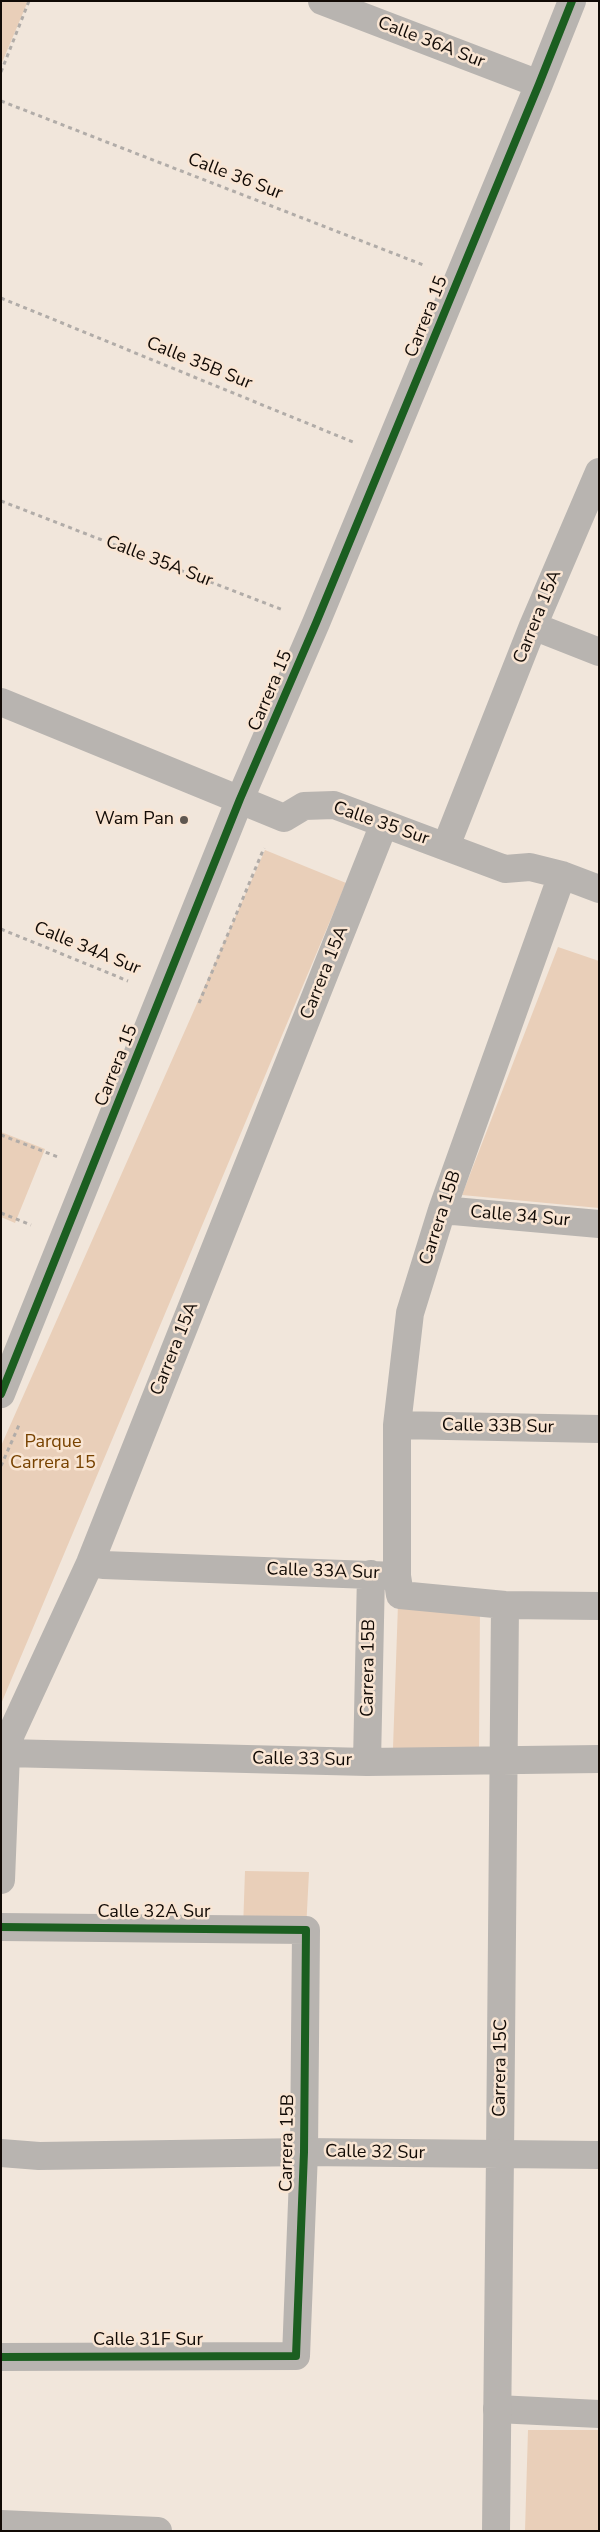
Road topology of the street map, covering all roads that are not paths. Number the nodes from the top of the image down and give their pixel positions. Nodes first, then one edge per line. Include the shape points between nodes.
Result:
1 (322, 1) edge
2 (572, 1) edge
3 (539, 84) junction
4 (599, 472) edge
5 (533, 626) junction
6 (599, 652) edge
7 (1, 702) edge
8 (240, 798) junction
9 (384, 824) junction
10 (446, 846) junction
11 (562, 875) junction
12 (599, 889) edge
13 (442, 1210) junction
14 (599, 1224) edge
15 (1, 1394) edge
16 (397, 1425) junction
17 (599, 1430) edge
18 (90, 1562) junction
19 (384, 1575) junction
20 (505, 1605) junction
21 (599, 1606) edge
22 (6, 1753) junction
23 (599, 1759) edge
24 (367, 1762) junction
25 (504, 1762) junction
26 (1, 1880) edge
27 (1, 1927) edge
28 (306, 1930) joint
29 (304, 2152) junction
30 (1, 2153) edge
31 (500, 2154) junction
32 (599, 2155) edge
33 (296, 2356) joint
34 (1, 2357) edge
35 (497, 2409) junction
36 (599, 2414) edge
37 (1, 2524) edge
38 (158, 2531) edge
39 (496, 2531) edge

1 - 3 street, Calle 36A Sur
2 - 3 street, Carrera 15
3 - 8 street, Carrera 15 via 386,456
4 - 5 street, Carrera 15A
5 - 6 street
5 - 10 street, Carrera 15A
7 - 8 street, Calle 35 Sur
8 - 9 street, Calle 35 Sur via 284,818 304,806 334,805
8 - 15 street, Carrera 15
9 - 10 street, Calle 35 Sur
9 - 18 street, Carrera 15A
10 - 11 street, Calle 35 Sur via 505,870 530,867
11 - 12 street, Calle 35 Sur
11 - 13 street, Carrera 15B
13 - 14 street, Calle 34 Sur
13 - 16 street, Carrera 15B via 410,1313
16 - 17 street, Calle 33B Sur
16 - 19 street, Carrera 15B
18 - 19 street, Calle 33A Sur via 103,1566
18 - 22 street, Carrera 15A via 11,1734
19 - 20 street, Calle 33A Sur via 400,1595
19 - 24 street, Carrera 15B
20 - 21 street, Calle 33A Sur
20 - 25 street, Carrera 15C
22 - 24 street, Calle 33 Sur
22 - 26 street, Carrera 15A
23 - 25 street, Calle 33 Sur
24 - 25 street, Calle 33 Sur
25 - 31 street, Carrera 15C
27 - 28 street, Calle 32A Sur
28 - 29 street, Carrera 15B
29 - 30 street, Calle 32 Sur via 39,2156
29 - 31 street, Calle 32 Sur
29 - 33 street, Carrera 15B
31 - 32 street, Calle 32 Sur
31 - 35 street, Carrera 15C
33 - 34 street, Calle 31F Sur
35 - 36 street
35 - 39 street, Carrera 15C
37 - 38 street

